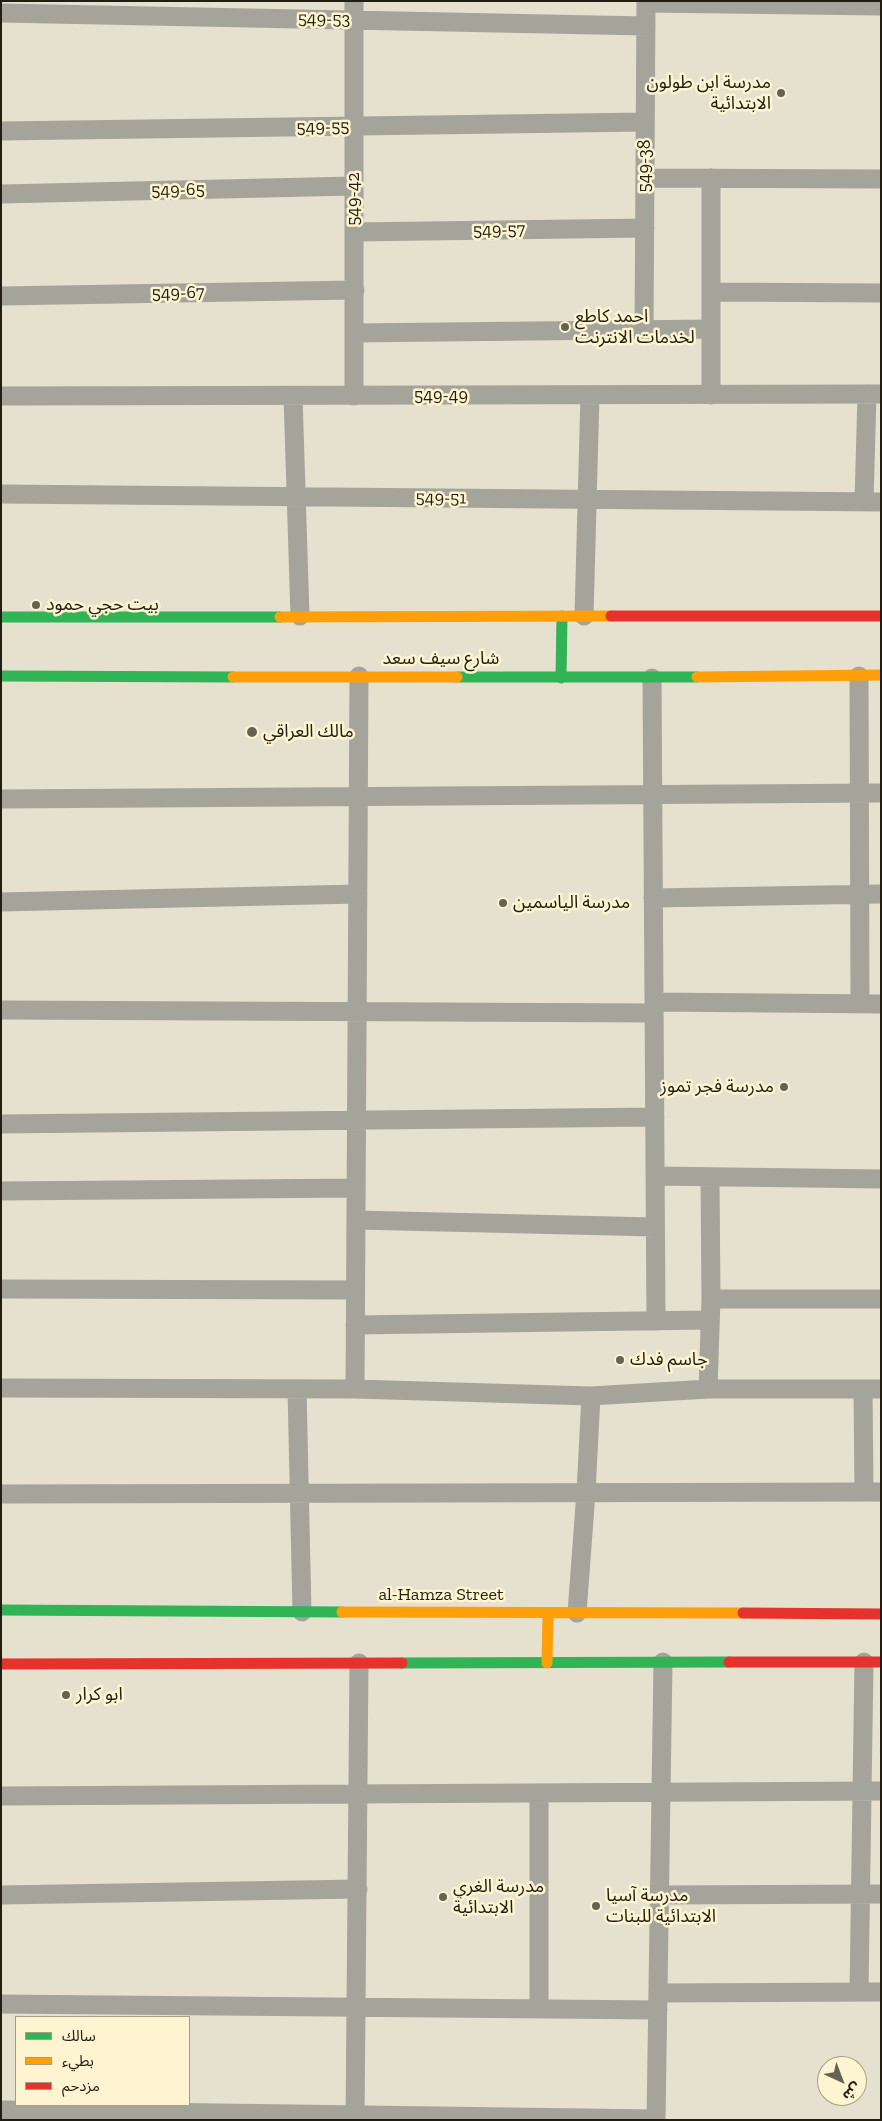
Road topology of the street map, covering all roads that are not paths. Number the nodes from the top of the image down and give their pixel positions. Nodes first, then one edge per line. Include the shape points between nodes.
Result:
1 (354, 1) edge
2 (646, 2) edge
3 (861, 3) edge
4 (881, 6) edge
5 (1, 13) edge
6 (354, 20) junction
7 (646, 26) junction
8 (646, 122) junction
9 (354, 126) junction
10 (1, 132) edge
11 (645, 178) junction
12 (711, 178) junction
13 (881, 179) edge
14 (354, 186) junction
15 (1, 194) edge
16 (645, 228) junction
17 (354, 232) junction
18 (354, 290) junction
19 (711, 292) junction
20 (881, 293) edge
21 (1, 296) edge
22 (711, 329) junction
23 (644, 330) junction
24 (354, 333) junction
25 (874, 394) edge
26 (590, 395) junction
27 (711, 395) junction
28 (1, 396) edge
29 (293, 396) junction
30 (354, 396) junction
31 (1, 494) edge
32 (296, 497) junction
33 (587, 500) junction
34 (872, 502) edge
35 (300, 616) junction
36 (562, 616) junction
37 (584, 616) junction
38 (881, 616) edge
39 (1, 617) edge
40 (881, 675) edge
41 (1, 676) edge
42 (359, 676) junction
43 (859, 676) junction
44 (561, 678) junction
45 (652, 678) junction
46 (860, 793) junction
47 (881, 793) edge
48 (653, 794) junction
49 (358, 796) junction
50 (1, 799) edge
51 (358, 894) junction
52 (860, 894) junction
53 (881, 894) edge
54 (653, 898) junction
55 (1, 902) edge
56 (860, 1003) junction
57 (881, 1004) edge
58 (654, 1008) junction
59 (1, 1010) edge
60 (357, 1013) junction
61 (655, 1117) junction
62 (356, 1120) junction
63 (1, 1124) edge
64 (655, 1176) junction
65 (710, 1177) junction
66 (881, 1179) edge
67 (356, 1188) junction
68 (1, 1191) edge
69 (356, 1220) junction
70 (656, 1226) junction
71 (1, 1289) edge
72 (355, 1290) junction
73 (711, 1299) junction
74 (881, 1299) edge
75 (709, 1320) junction
76 (656, 1321) junction
77 (355, 1325) junction
78 (1, 1388) edge
79 (297, 1389) junction
80 (355, 1389) junction
81 (708, 1389) junction
82 (872, 1389) edge
83 (591, 1396) junction
84 (586, 1492) junction
85 (872, 1492) edge
86 (299, 1493) junction
87 (1, 1494) edge
88 (1, 1610) edge
89 (302, 1612) junction
90 (548, 1613) junction
91 (577, 1613) junction
92 (881, 1614) edge
93 (663, 1662) junction
94 (873, 1662) edge
95 (360, 1663) junction
96 (547, 1663) junction
97 (1, 1664) edge
98 (872, 1791) edge
99 (661, 1792) junction
100 (539, 1793) junction
101 (358, 1794) junction
102 (1, 1796) edge
103 (358, 1889) junction
104 (860, 1894) junction
105 (881, 1894) edge
106 (1, 1895) edge
107 (659, 1895) junction
108 (859, 1992) junction
109 (881, 1992) edge
110 (658, 2002) junction
111 (1, 2004) edge
112 (356, 2008) junction
113 (539, 2009) junction
114 (1, 2110) edge
115 (355, 2118) edge
116 (656, 2119) edge

1 - 6 street, 549-42
2 - 3 street
2 - 7 street, 549-38
3 - 4 street
5 - 6 street, 549-53
6 - 7 street, 549-53
6 - 9 street, 549-42
7 - 8 street, 549-38
8 - 9 street, 549-55
8 - 11 street, 549-38
9 - 10 street, 549-55
9 - 14 street, 549-42
11 - 12 street
11 - 16 street, 549-38
12 - 13 street
12 - 19 street
14 - 15 street, 549-65
14 - 17 street, 549-42
16 - 17 street, 549-57
16 - 23 street, 549-38
17 - 18 street, 549-42
18 - 21 street, 549-67
18 - 24 street, 549-42
19 - 20 street
19 - 22 street
22 - 23 street
22 - 27 street
23 - 24 street
24 - 30 street, 549-42
25 - 27 street, 549-49
25 - 34 street
26 - 27 street, 549-49
26 - 30 street, 549-49
26 - 33 street
28 - 29 street, 549-49
29 - 30 street, 549-49
29 - 32 street
31 - 32 street, 549-51
32 - 33 street, 549-51
32 - 35 street
33 - 34 street, 549-51
33 - 37 street
35 - 36 street
35 - 39 street
36 - 37 street
36 - 44 street
37 - 38 street
40 - 43 street, شارع سيف سعد
41 - 42 street, شارع سيف سعد
42 - 44 street, شارع سيف سعد
42 - 49 street
43 - 45 street, شارع سيف سعد
43 - 46 street
44 - 45 street, شارع سيف سعد
45 - 48 street
46 - 47 street
46 - 48 street
46 - 52 street
48 - 49 street
48 - 54 street
49 - 50 street
49 - 51 street
51 - 55 street
51 - 60 street
52 - 53 street
52 - 54 street
52 - 56 street
54 - 58 street
56 - 57 street
56 - 58 street
58 - 60 street
58 - 61 street
59 - 60 street
60 - 62 street
61 - 62 street
61 - 64 street
62 - 63 street
62 - 67 street
64 - 65 street
64 - 70 street
65 - 66 street
65 - 73 street
67 - 68 street
67 - 69 street
69 - 70 street
69 - 72 street
70 - 76 street
71 - 72 street
72 - 77 street
73 - 74 street
73 - 75 street
75 - 76 street
75 - 81 street
76 - 77 street
77 - 80 street
78 - 79 street
79 - 80 street
79 - 86 street
80 - 83 street
81 - 82 street
81 - 83 street
82 - 85 street
83 - 84 street
84 - 85 street
84 - 86 street
84 - 91 street
86 - 87 street
86 - 89 street
88 - 89 street, al-Hamza Street
89 - 90 street, al-Hamza Street
90 - 91 street, al-Hamza Street
90 - 96 street
91 - 92 street, al-Hamza Street
93 - 94 street
93 - 96 street
93 - 99 street
94 - 98 street
95 - 96 street
95 - 97 street
95 - 101 street
98 - 99 street
98 - 104 street
99 - 100 street
99 - 107 street
100 - 101 street
100 - 113 street
101 - 102 street
101 - 103 street
103 - 106 street
103 - 112 street
104 - 105 street
104 - 107 street
104 - 108 street
107 - 110 street
108 - 109 street
108 - 110 street
110 - 113 street
110 - 116 street
111 - 112 street
112 - 113 street
112 - 115 street
114 - 115 street
115 - 116 street

